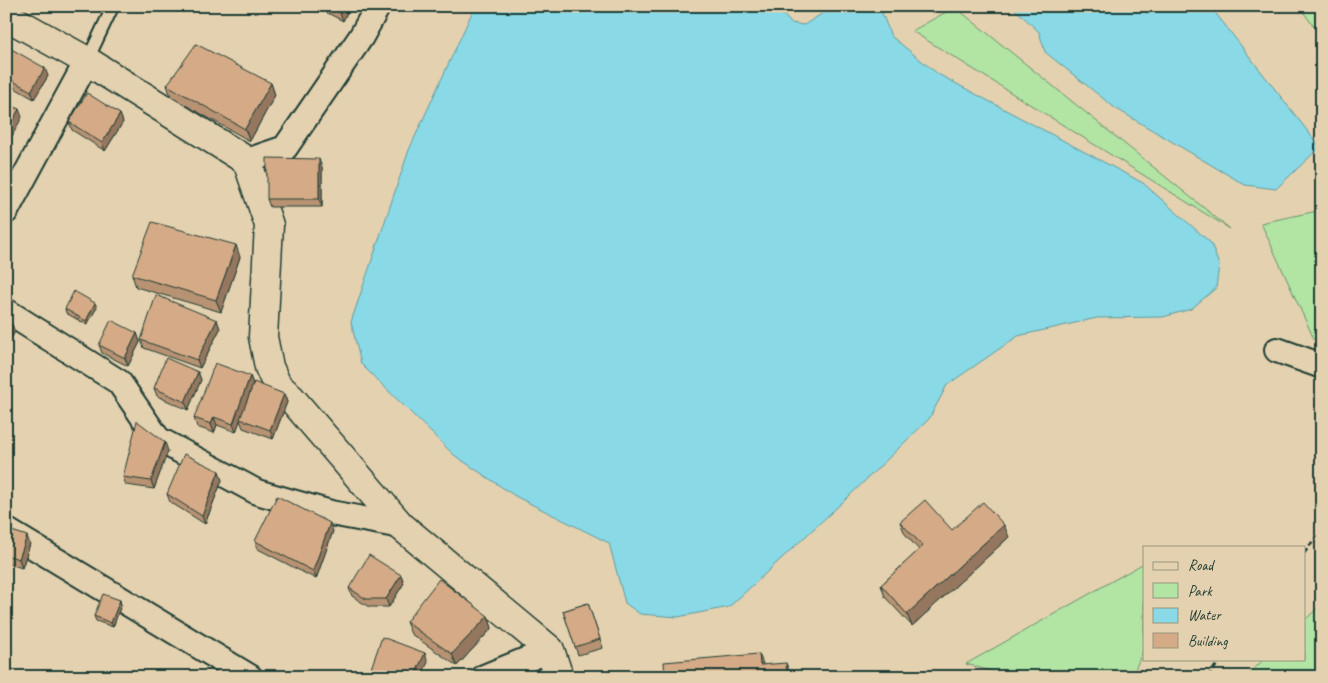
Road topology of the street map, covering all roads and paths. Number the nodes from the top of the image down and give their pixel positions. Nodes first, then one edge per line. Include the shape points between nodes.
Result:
1 (113, 6) edge
2 (378, 6) edge
3 (6, 16) edge
4 (87, 62) junction
5 (247, 161) junction
6 (6, 211) edge
7 (6, 311) edge
8 (1277, 350) dead end
9 (1322, 366) edge
10 (401, 526) junction
11 (6, 530) edge
12 (1322, 530) edge
13 (1306, 550) edge
14 (550, 650) junction
15 (1220, 660) edge
16 (250, 677) edge
17 (484, 677) edge
18 (559, 677) edge
19 (1208, 677) edge

1 - 4 lane
2 - 5 street via 361,37 285,148
3 - 4 main road
4 - 5 main road
4 - 6 street
5 - 10 main road via 269,225 263,337 269,367 278,385
7 - 10 street via 119,382 158,439 257,492 331,513
8 - 9 street
10 - 14 main road
11 - 16 street
12 - 13 path
14 - 17 street
14 - 18 main road
15 - 19 path

